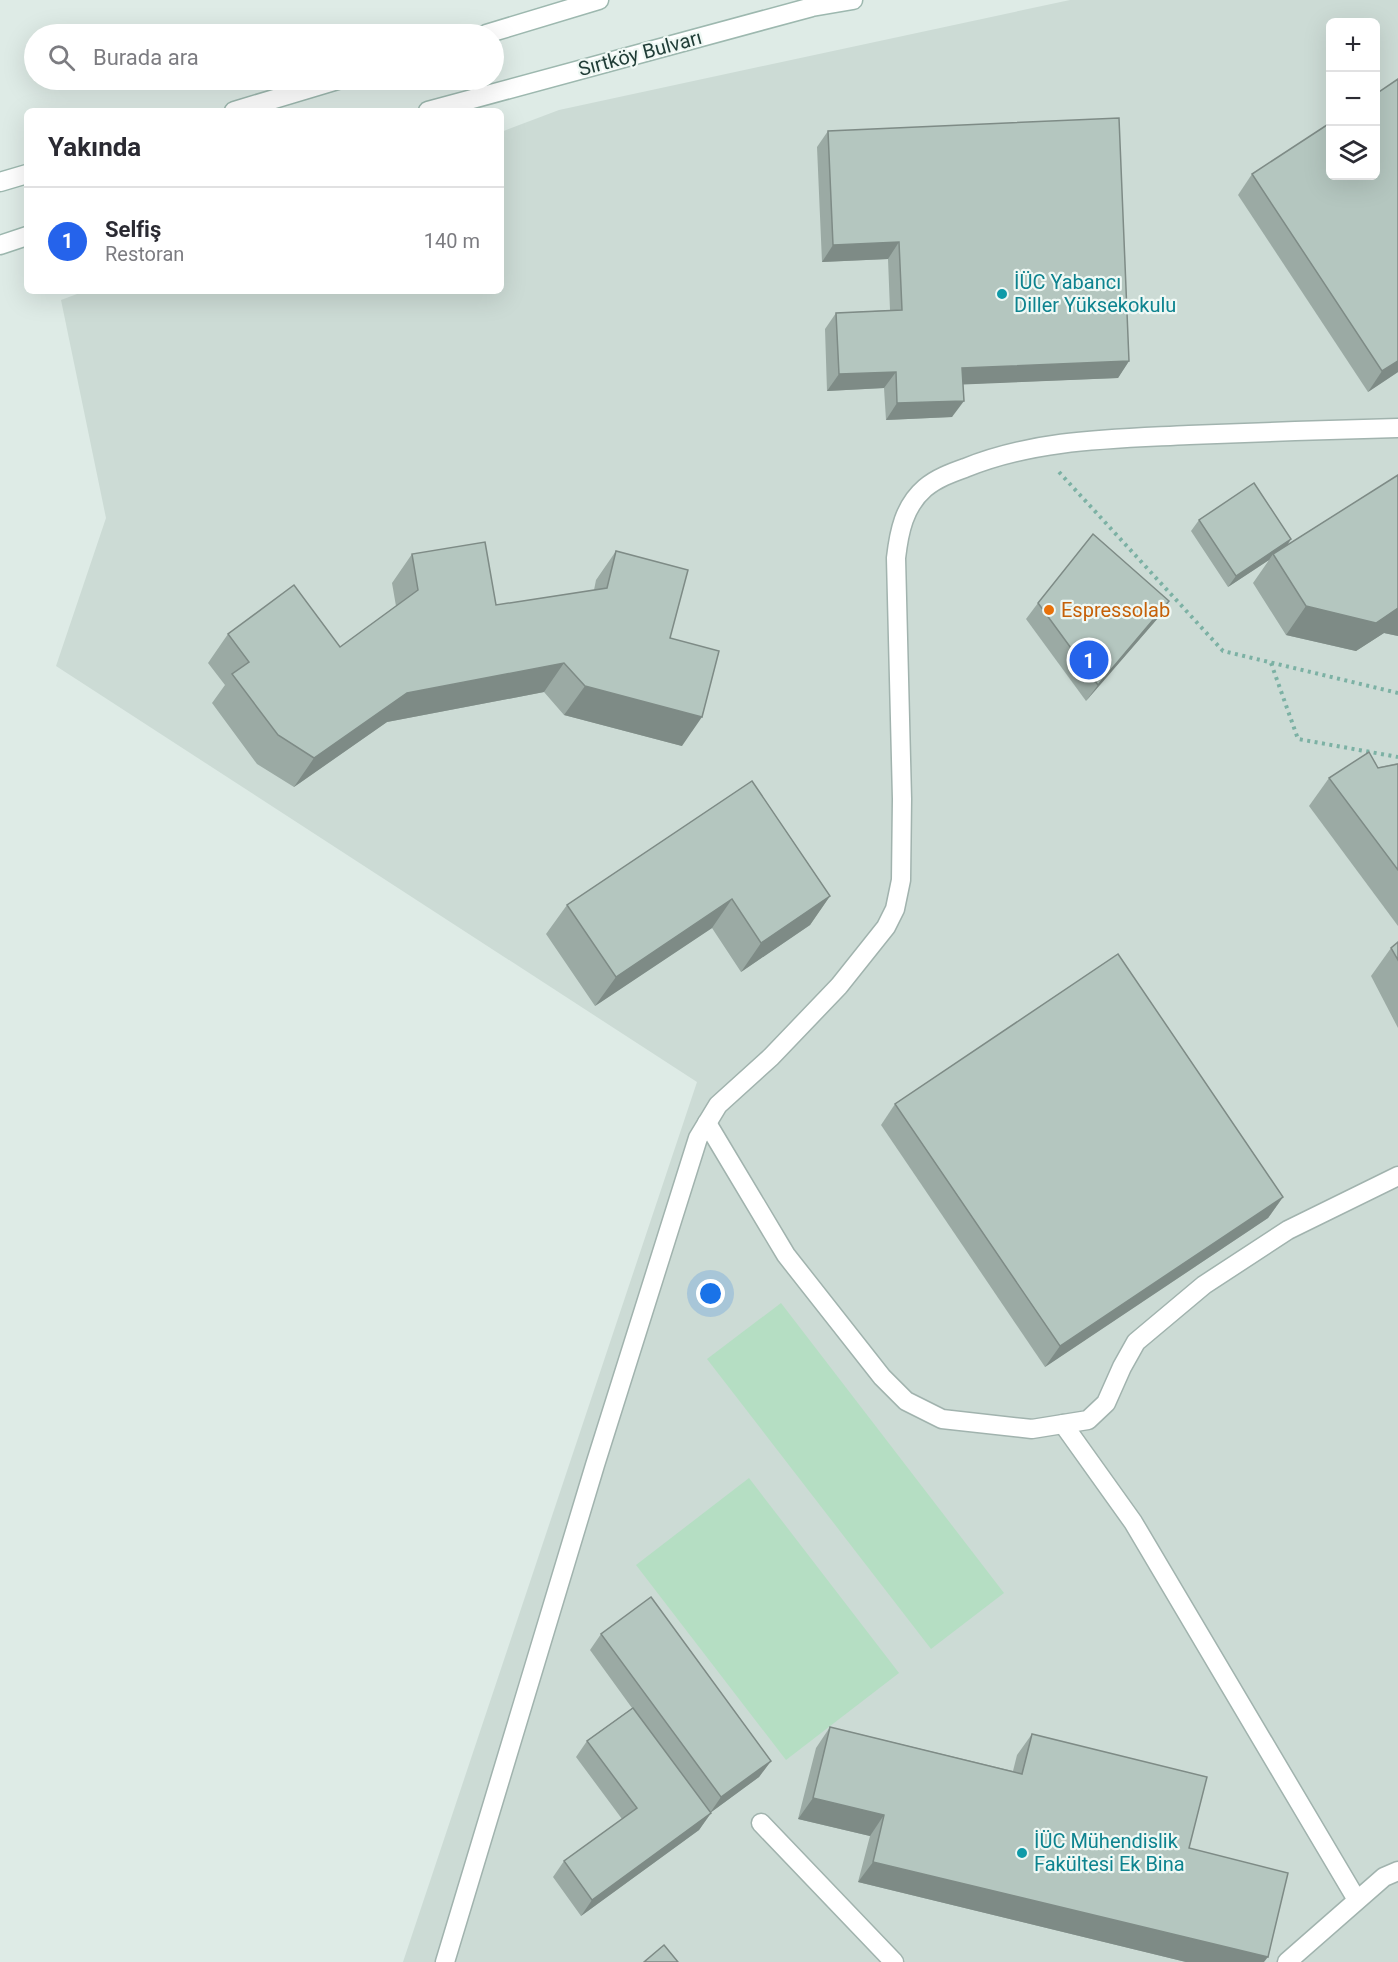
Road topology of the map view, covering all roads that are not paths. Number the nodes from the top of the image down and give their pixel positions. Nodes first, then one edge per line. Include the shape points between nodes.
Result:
1 (600, 0) edge
2 (854, 0) edge
3 (504, 29) edge
4 (304, 90) edge
5 (244, 108) edge
6 (439, 108) edge
7 (24, 175) edge
8 (0, 182) edge
9 (24, 237) edge
10 (0, 245) edge
11 (1398, 428) edge
12 (707, 1123) junction
13 (1398, 1176) edge
14 (1063, 1424) junction
15 (761, 1823) dead end
16 (1398, 1871) edge
17 (1357, 1900) junction
18 (446, 1962) edge
19 (894, 1962) edge
20 (1287, 1962) edge

1 - 3 main road
2 - 6 main road, Sırtköy Bulvarı via 801,10
4 - 5 main road
7 - 8 main road
9 - 10 main road
11 - 12 main road via 1075,441 984,460 939,478 923,490 899,528 896,558 902,799 901,880 895,909 886,927 839,986 718,1105
12 - 14 main road via 786,1255 882,1377 906,1401 942,1419 1032,1429
12 - 18 main road via 698,1138 595,1465
13 - 14 main road via 1288,1230 1204,1285 1136,1342 1106,1403 1088,1420
14 - 17 main road via 1133,1522
15 - 19 main road
16 - 17 main road via 1384,1876
17 - 20 main road

